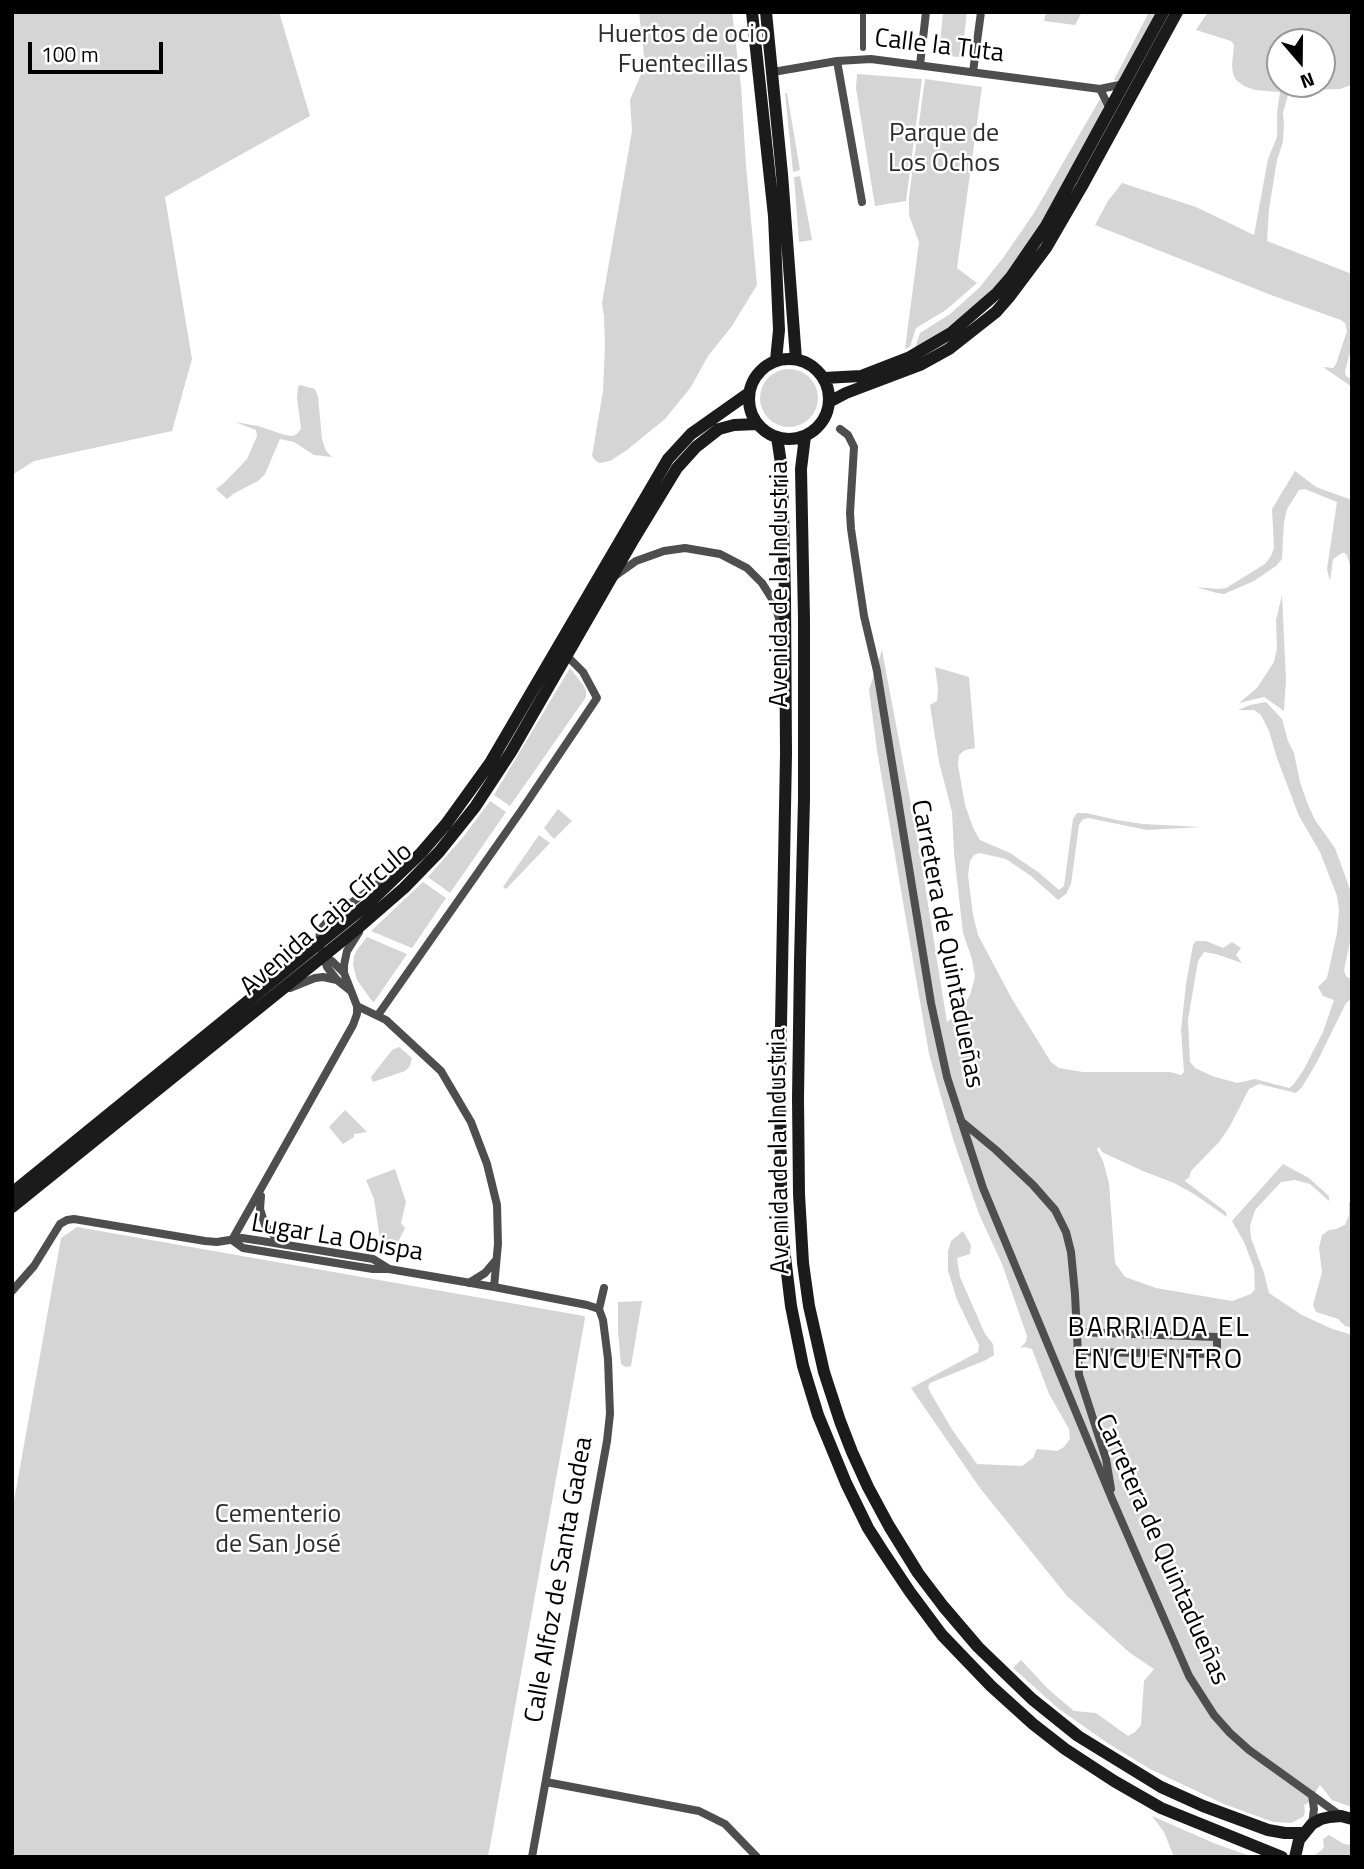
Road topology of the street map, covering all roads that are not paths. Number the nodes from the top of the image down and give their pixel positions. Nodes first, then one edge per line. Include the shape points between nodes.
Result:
1 (752, 12) edge
2 (765, 12) edge
3 (863, 12) edge
4 (926, 12) edge
5 (981, 12) edge
6 (1163, 12) edge
7 (1178, 12) edge
8 (863, 48) dead end
9 (837, 61) junction
10 (920, 65) junction
11 (772, 72) junction
12 (973, 72) junction
13 (1124, 84) junction
14 (1100, 89) junction
15 (1110, 109) junction
16 (862, 202) dead end
17 (796, 359) junction
18 (776, 360) junction
19 (824, 379) junction
20 (749, 393) junction
21 (829, 402) junction
22 (757, 424) junction
23 (840, 429) dead end
24 (805, 436) junction
25 (776, 438) junction
26 (610, 580) junction
27 (566, 654) junction
28 (786, 722) junction
29 (390, 900) junction
30 (317, 951) junction
31 (340, 977) junction
32 (277, 994) junction
33 (357, 1006) junction
34 (378, 1015) junction
35 (961, 1121) junction
36 (263, 1188) junction
37 (12, 1193) edge
38 (12, 1207) edge
39 (232, 1240) junction
40 (283, 1244) junction
41 (497, 1258) junction
42 (389, 1269) junction
43 (468, 1283) junction
44 (494, 1287) junction
45 (604, 1288) dead end
46 (12, 1291) edge
47 (599, 1309) junction
48 (1076, 1332) junction
49 (1077, 1352) junction
50 (1111, 1496) junction
51 (546, 1782) junction
52 (1312, 1795) junction
53 (1346, 1818) edge
54 (1308, 1828) junction
55 (1269, 1853) edge
56 (532, 1857) edge
57 (757, 1857) edge
58 (1282, 1857) edge
59 (1295, 1857) edge

1 - 18 main road via 774,216
2 - 11 main road
3 - 8 street
4 - 10 street
5 - 12 street
6 - 13 main road
7 - 21 main road via 1058,228 1036,264 996,312 920,365
9 - 10 street, Calle la Tuta via 871,59
9 - 11 street, Calle la Tuta
9 - 16 street
10 - 12 street, Calle la Tuta
11 - 17 main road
12 - 14 street, Calle la Tuta
13 - 14 street, Calle la Tuta
13 - 15 main road
14 - 15 street
15 - 19 main road via 1030,252 983,307 910,357 861,376
17 - 18 main road
17 - 19 main road via 812,365
18 - 20 main road via 755,376
19 - 21 main road
20 - 22 main road via 751,415
20 - 30 main road, Avenida Caja Círculo via 698,428 668,458 490,763 421,853
21 - 24 main road via 822,423
22 - 25 main road
22 - 26 main road, Avenida Caja Círculo via 719,429 689,454
23 - 35 street, Carretera de Quintadueñas via 854,447 850,513 864,616 931,1003
24 - 25 main road
24 - 54 main road, Avenida de la Industria via 801,469 800,1218 807,1294 824,1372 845,1434 864,1479 918,1573 978,1647 1032,1699 1078,1736 1161,1787 1268,1830 1285,1833
25 - 28 main road, Avenida de la Industria via 782,470
26 - 27 main road, Avenida Caja Círculo
26 - 28 street, Avenida de la Industria via 636,561 676,549 720,554 747,568 772,597 780,619
27 - 29 main road, Avenida Caja Círculo via 475,807 439,852
27 - 34 street via 583,672 597,698
28 - 55 main road, Avenida de la Industria via 780,1023 784,1251 805,1374 846,1483 868,1528 910,1592 942,1635 1010,1704 1065,1749 1134,1793
29 - 30 main road, Avenida Caja Círculo
29 - 31 street via 355,936
30 - 31 street via 332,961
30 - 32 main road, Avenida Caja Círculo
30 - 37 main road, Avenida Caja Círculo
31 - 32 street via 315,978
31 - 33 street
32 - 38 main road, Avenida Caja Círculo
33 - 34 street
33 - 36 street via 349,1034
34 - 41 street via 441,1071 471,1122 493,1183
35 - 48 street via 1055,1210 1071,1252
35 - 50 street, Carretera de Quintadueñas via 999,1229
36 - 39 street
36 - 40 street via 263,1218
39 - 40 street
39 - 42 street, Lugar La Obispa via 243,1248
39 - 46 street, Lugar La Obispa via 205,1241 67,1220
40 - 42 street via 373,1259
41 - 43 street via 485,1273
41 - 44 street
42 - 43 street, Lugar La Obispa
43 - 44 street, Lugar La Obispa
44 - 47 street, Lugar La Obispa
45 - 47 street
47 - 51 street, Calle Alfoz de Santa Gadea via 608,1359 607,1441
48 - 49 street
48 - 49 street via 1217,1337 1217,1354
49 - 50 street via 1079,1375 1106,1459
50 - 52 street, Carretera de Quintadueñas via 1176,1651 1202,1698 1249,1750
51 - 56 street, Calle Alfoz de Santa Gadea
51 - 57 street via 699,1811 725,1824
52 - 53 street, Carretera de Quintadueñas
52 - 54 street via 1314,1809
53 - 54 main road via 1321,1819
54 - 59 main road
55 - 58 main road, Avenida de la Industria

